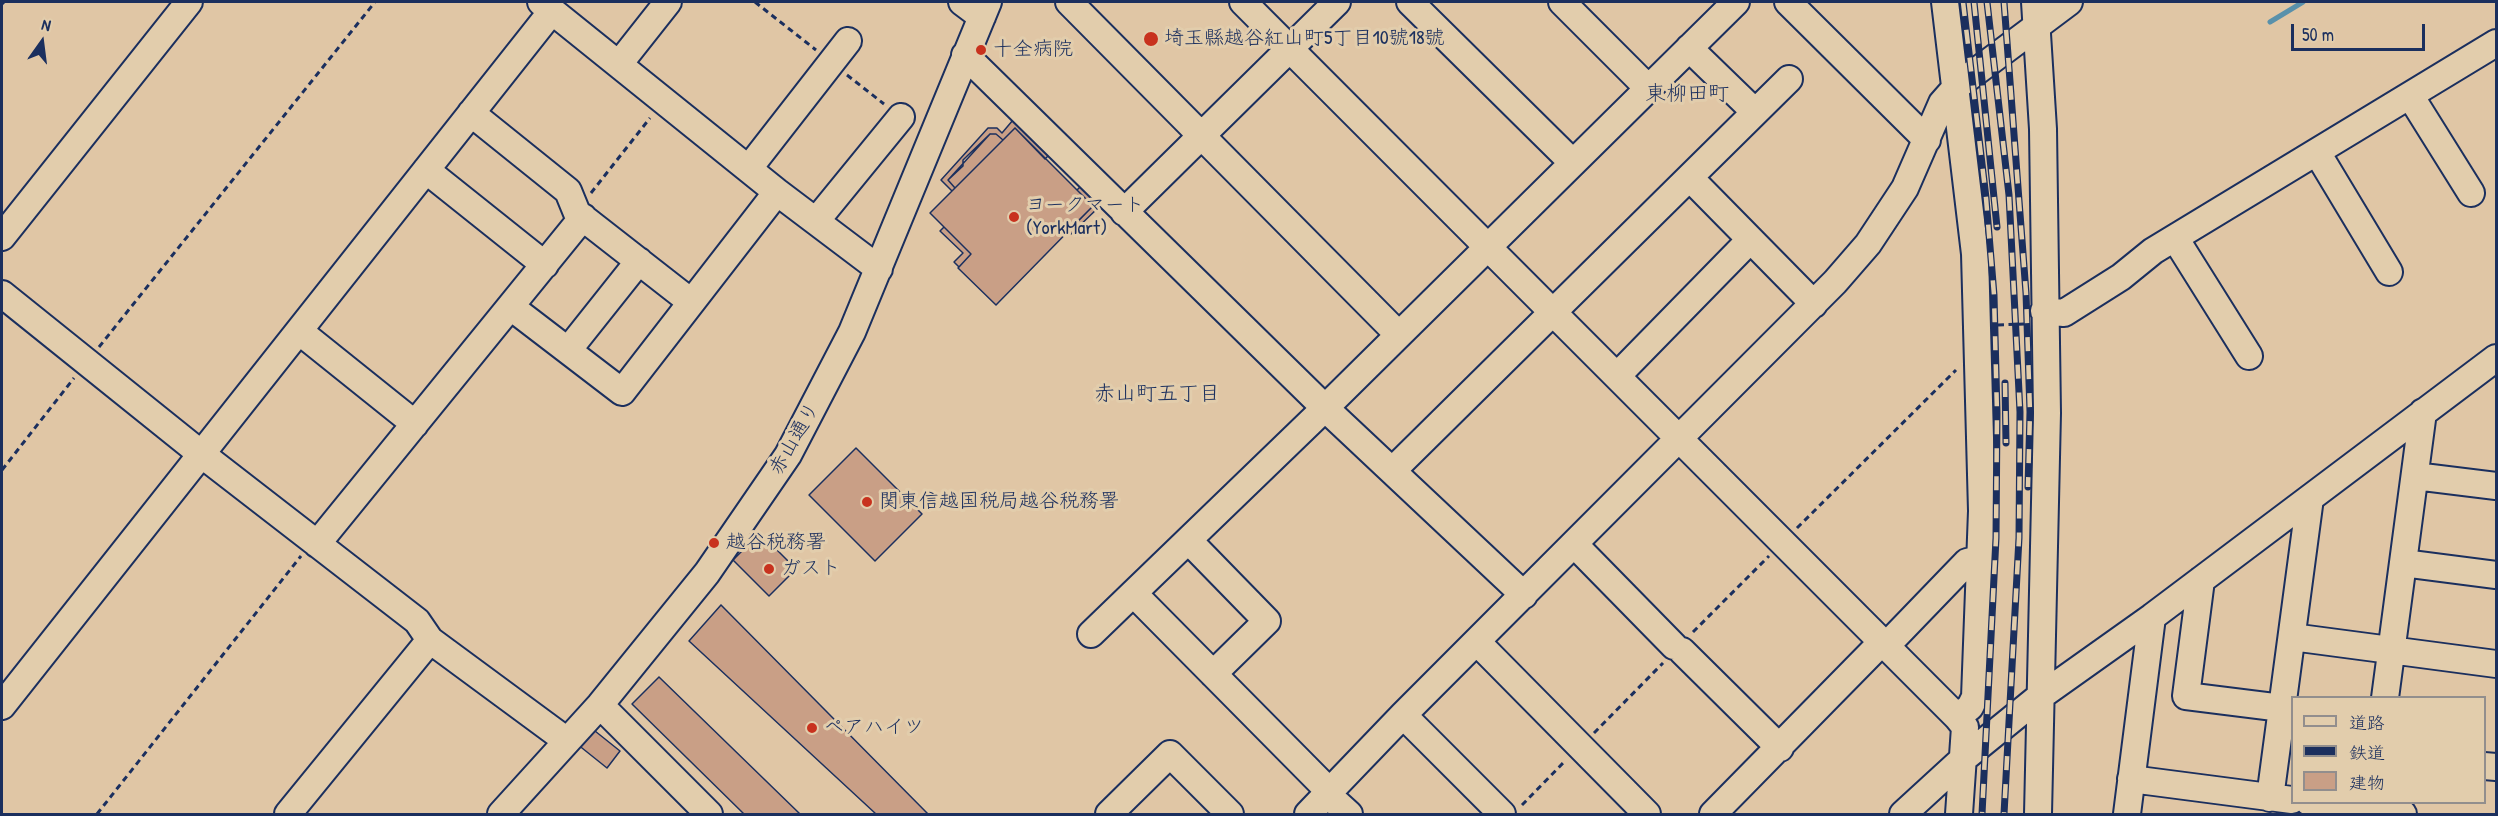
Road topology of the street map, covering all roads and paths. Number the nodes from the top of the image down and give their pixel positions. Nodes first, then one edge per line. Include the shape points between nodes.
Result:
1 (189, 2) edge
2 (375, 2) edge
3 (668, 2) edge
4 (1069, 2) edge
5 (1243, 2) edge
6 (1336, 2) edge
7 (1410, 2) edge
8 (1562, 2) edge
9 (1788, 2) edge
10 (1945, 2) edge
11 (2069, 2) edge
12 (1725, 5) edge
13 (546, 6) edge
14 (977, 7) edge
15 (2036, 13) edge
16 (848, 41) dead end
17 (1689, 48) junction
18 (1290, 49) junction
19 (2487, 49) edge
20 (965, 55) junction
21 (619, 64) junction
22 (1789, 79) dead end
23 (1957, 86) junction
24 (1648, 88) junction
25 (2411, 97) junction
26 (664, 100) junction
27 (1755, 112) junction
28 (471, 113) junction
29 (901, 117) dead end
30 (1202, 135) junction
31 (1927, 140) junction
32 (2318, 154) junction
33 (1572, 162) junction
34 (749, 168) junction
35 (426, 170) junction
36 (1689, 178) junction
37 (777, 192) junction
38 (2471, 193) dead end
39 (1124, 212) junction
40 (580, 214) junction
41 (816, 221) junction
42 (2, 237) edge
43 (2175, 238) junction
44 (1750, 240) junction
45 (1487, 246) junction
46 (639, 261) junction
47 (545, 265) junction
48 (879, 269) junction
49 (2389, 272) dead end
50 (2, 294) edge
51 (691, 302) junction
52 (1814, 304) junction
53 (511, 307) junction
54 (1554, 311) junction
55 (2044, 317) junction
56 (299, 331) junction
57 (1398, 334) junction
58 (1978, 336) junction
59 (568, 349) junction
60 (2248, 356) dead end
61 (2496, 358) edge
62 (86, 363) junction
63 (1617, 376) junction
64 (1325, 408) junction
65 (2423, 412) junction
66 (415, 424) junction
67 (1678, 439) junction
68 (200, 453) junction
69 (2, 470) edge
70 (1393, 470) junction
71 (2415, 476) junction
72 (2496, 486) edge
73 (2310, 498) junction
74 (1787, 537) junction
75 (1189, 541) junction
76 (315, 543) junction
77 (1574, 544) junction
78 (1980, 559) junction
79 (2403, 563) junction
80 (2496, 575) edge
81 (2201, 580) junction
82 (1134, 594) junction
83 (1524, 596) junction
84 (2152, 617) junction
85 (1091, 634) dead end
86 (2292, 637) junction
87 (430, 640) junction
88 (1477, 642) junction
89 (1884, 644) junction
90 (1678, 648) junction
91 (2392, 651) junction
92 (2496, 664) edge
93 (1213, 674) junction
94 (2385, 696) edge
95 (2038, 698) junction
96 (600, 705) junction
97 (2, 706) edge
98 (2282, 708) junction
99 (1403, 715) junction
100 (1957, 717) junction
101 (567, 741) junction
102 (1580, 746) junction
103 (1780, 748) junction
104 (1963, 759) junction
105 (2131, 779) junction
106 (1328, 792) junction
107 (2281, 799) edge
108 (2229, 803) edge
109 (2371, 806) edge
110 (2322, 807) edge
111 (1506, 812) edge
112 (98, 814) edge
113 (288, 814) edge
114 (501, 814) edge
115 (709, 814) edge
116 (1109, 814) edge
117 (1230, 814) edge
118 (1308, 814) edge
119 (1348, 814) edge
120 (1647, 814) edge
121 (1713, 814) edge
122 (1903, 814) edge
123 (1959, 814) edge
124 (2038, 814) edge
125 (2127, 814) edge
126 (2403, 814) edge

1 - 42 street
2 - 62 path
3 - 21 street
4 - 30 street
5 - 18 street
6 - 18 street
7 - 33 street
8 - 24 street
9 - 31 street
10 - 23 street
11 - 15 street
12 - 17 street
13 - 21 street
13 - 28 street
14 - 20 street, 赤山通り
15 - 23 street
15 - 55 street via 2043,129
16 - 34 street
17 - 24 street
17 - 27 street
18 - 30 street
18 - 45 street
19 - 25 street
20 - 39 street
20 - 48 street, 赤山通り
21 - 26 street
22 - 27 street
23 - 31 street via 1942,103
23 - 58 street via 1975,254
24 - 33 street
25 - 32 street
25 - 38 street
26 - 34 street
26 - 40 path
27 - 36 street
28 - 35 street
28 - 40 street via 568,191
29 - 41 street
30 - 39 street
30 - 57 street
31 - 52 street via 1905,188 1868,244
32 - 43 street
32 - 49 street
33 - 45 street
34 - 37 street
35 - 47 street
35 - 56 street
36 - 44 street
36 - 54 street
37 - 41 street
37 - 51 street
39 - 64 street
40 - 46 street
40 - 47 street
41 - 48 street
43 - 55 street via 2064,313
43 - 60 street
44 - 52 street
44 - 63 street
45 - 54 street
45 - 57 street
46 - 51 street
46 - 59 street
47 - 53 street
48 - 96 street, 赤山通り via 824,389 788,455 707,573
50 - 62 street
51 - 59 street via 621,392
52 - 67 street
53 - 59 street
53 - 66 street
54 - 63 street
54 - 70 street
55 - 58 path
55 - 95 street via 2046,510
56 - 66 street
56 - 68 street
57 - 64 street
58 - 74 path
58 - 78 street
61 - 65 street
62 - 68 street
62 - 69 path
63 - 67 street
64 - 70 street
64 - 75 street
65 - 71 street
65 - 73 street
66 - 76 street
67 - 74 street
67 - 77 street
68 - 76 street
68 - 97 street
70 - 83 street
71 - 72 street
71 - 79 street
73 - 81 street
73 - 86 street
74 - 89 street
74 - 90 path
75 - 82 street
75 - 93 street via 1267,621
76 - 87 street via 417,621
76 - 112 path
77 - 83 street
77 - 90 street
78 - 89 street via 1967,562
78 - 100 street via 1975,697
79 - 80 street
79 - 91 street
81 - 84 street
81 - 98 street via 2186,696
82 - 85 street
82 - 93 street
83 - 88 street
84 - 95 street
84 - 105 street
86 - 91 street
86 - 98 street
87 - 101 street
87 - 113 street
88 - 99 street
88 - 102 street
89 - 100 street
89 - 103 street
90 - 102 path
90 - 103 street
91 - 92 street
91 - 94 street
93 - 106 street
95 - 104 street
95 - 124 street
96 - 101 street, 赤山通り
96 - 115 street
98 - 107 street
99 - 106 street
99 - 111 street
100 - 104 street via 1965,727
101 - 114 street, 赤山通り
102 - 111 path
102 - 120 street
103 - 121 street
104 - 122 street
104 - 123 street
105 - 108 street
105 - 125 street
106 - 118 street
106 - 119 street
107 - 108 street
109 - 110 street
109 - 126 street
116 - 117 street via 1170,754

